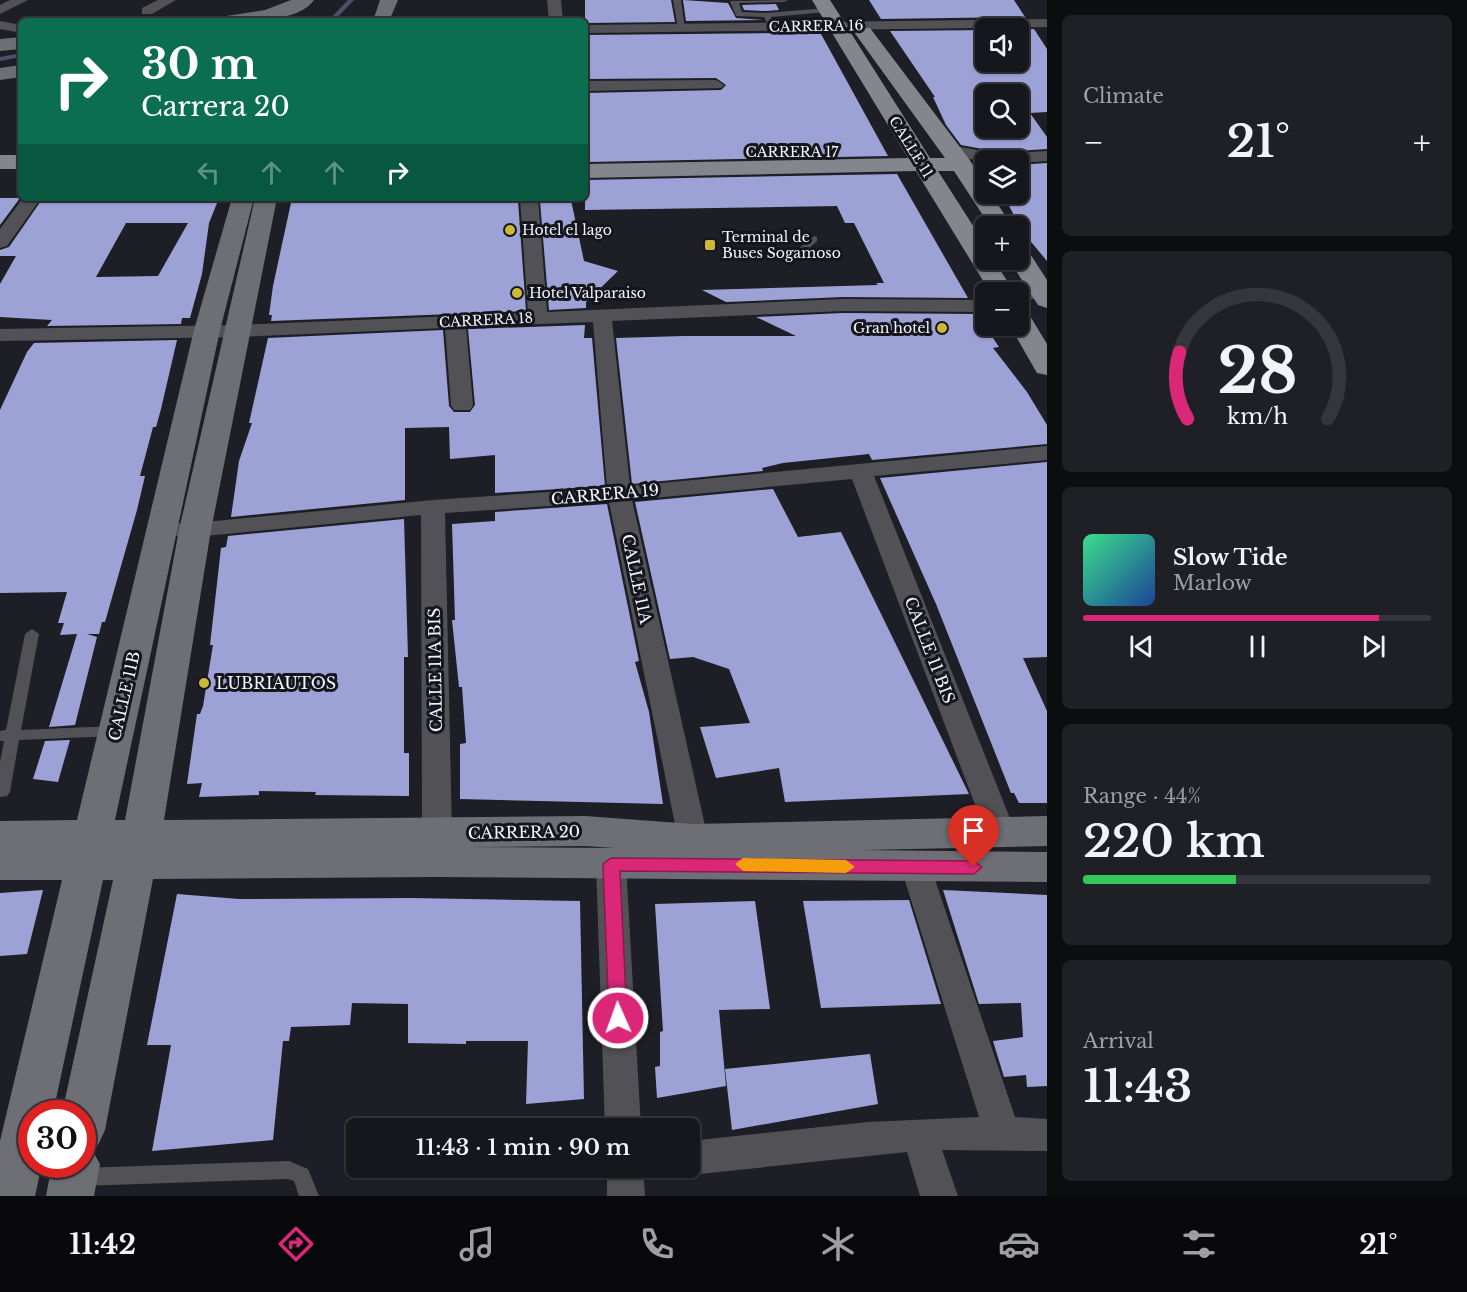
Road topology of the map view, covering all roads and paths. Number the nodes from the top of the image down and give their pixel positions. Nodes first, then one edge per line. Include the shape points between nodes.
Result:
1 (21, 0) edge
2 (169, 0) edge
3 (304, 0) edge
4 (389, 0) edge
5 (554, 0) edge
6 (677, 0) edge
7 (784, 0) edge
8 (734, 1) edge
9 (832, 9) edge
10 (0, 10) edge
11 (147, 11) dead end
12 (252, 18) edge
13 (382, 18) edge
14 (556, 18) edge
15 (769, 21) junction
16 (1047, 23) edge
17 (0, 25) edge
18 (859, 26) junction
19 (18, 28) edge
20 (682, 28) junction
21 (588, 29) edge
22 (18, 42) edge
23 (0, 45) edge
24 (18, 71) edge
25 (0, 74) edge
26 (716, 85) dead end
27 (588, 86) edge
28 (588, 153) edge
29 (1047, 156) edge
30 (955, 157) junction
31 (1029, 157) edge
32 (918, 159) junction
33 (975, 159) edge
34 (0, 162) edge
35 (18, 162) edge
36 (588, 171) edge
37 (18, 182) edge
38 (0, 183) edge
39 (30, 201) edge
40 (242, 201) edge
41 (265, 201) edge
42 (529, 201) edge
43 (994, 216) edge
44 (814, 239) dead end
45 (0, 242) edge
46 (800, 252) dead end
47 (1028, 270) edge
48 (996, 282) edge
49 (1029, 296) edge
50 (1046, 298) edge
51 (975, 304) edge
52 (1029, 304) edge
53 (602, 316) junction
54 (538, 318) junction
55 (455, 322) junction
56 (221, 330) junction
57 (0, 335) edge
58 (1029, 335) edge
59 (1047, 367) edge
60 (462, 405) dead end
61 (1047, 453) edge
62 (860, 470) junction
63 (619, 494) junction
64 (433, 507) junction
65 (179, 530) junction
66 (32, 634) dead end
67 (117, 731) junction
68 (7, 736) edge
69 (2, 792) dead end
70 (1000, 831) junction
71 (1047, 831) edge
72 (437, 834) junction
73 (0, 836) edge
74 (693, 839) junction
75 (139, 849) junction
76 (88, 850) junction
77 (611, 864) junction
78 (0, 865) edge
79 (1047, 867) edge
80 (916, 868) junction
81 (88, 1100) edge
82 (623, 1118) edge
83 (1002, 1132) junction
84 (920, 1134) junction
85 (1047, 1135) edge
86 (700, 1157) edge
87 (625, 1178) edge
88 (73, 1179) edge
89 (11, 1196) edge
90 (309, 1196) edge
91 (626, 1196) edge
92 (939, 1196) edge

1 - 10 street
2 - 11 street
3 - 12 street
4 - 13 street
5 - 14 street
6 - 20 lane
7 - 8 lane
8 - 15 lane via 739,14
9 - 15 street, CARRERA 16
9 - 15 lane via 799,9
9 - 18 main road, CALLE 11
9 - 18 street, CARRERA 16
9 - 32 main road, CALLE 11
15 - 20 street, CARRERA 16
16 - 18 street, CARRERA 16
17 - 19 street
18 - 30 main road, CALLE 11
20 - 21 street, CARRERA 16
22 - 23 street
24 - 25 street
26 - 27 street
28 - 32 main road, CARRERA 17
29 - 31 street, CARRERA 17
30 - 32 main road, CARRERA 17
30 - 33 street, CARRERA 17
30 - 43 main road, CALLE 11
32 - 36 main road, CARRERA 17
32 - 48 main road, CALLE 11
34 - 35 main road
37 - 38 main road
39 - 45 street
40 - 56 street, CALLE 11B
41 - 56 street, CALLE 11B
42 - 54 street
44 - 46 lane
47 - 50 main road
49 - 50 street
50 - 52 street
51 - 53 street, CARRERA 18 via 843,305
53 - 54 street, CARRERA 18
53 - 63 street, CALLE 11A
54 - 55 street, CARRERA 18
55 - 56 street, CARRERA 18
55 - 60 street
56 - 57 street, CARRERA 18
56 - 65 street, CALLE 11B
58 - 59 main road
61 - 62 street, CARRERA 19
62 - 63 street, CARRERA 19
62 - 70 street, CALLE 11 BIS
63 - 64 street, CARRERA 19
63 - 74 street, CALLE 11A
64 - 65 street, CARRERA 19
64 - 72 street, CALLE 11A BIS
65 - 67 street, CALLE 11B
65 - 75 street, CALLE 11B
66 - 68 lane
67 - 68 lane
67 - 76 street, CALLE 11B
68 - 69 lane
70 - 71 street, CARRERA 20
70 - 74 street, CARRERA 20
72 - 74 street, CARRERA 20 via 585,831
72 - 75 street, CARRERA 20
73 - 76 street, CARRERA 20
75 - 76 street, CARRERA 20
75 - 77 street, CARRERA 20
75 - 81 street, CALLE 11B
76 - 78 street, CARRERA 20
76 - 89 street, CALLE 11B
77 - 80 street, CARRERA 20
77 - 82 street
79 - 80 street, CARRERA 20
80 - 83 street
83 - 84 street
83 - 85 street
84 - 86 street
84 - 92 street
87 - 91 street
88 - 90 lane via 289,1170 301,1175

